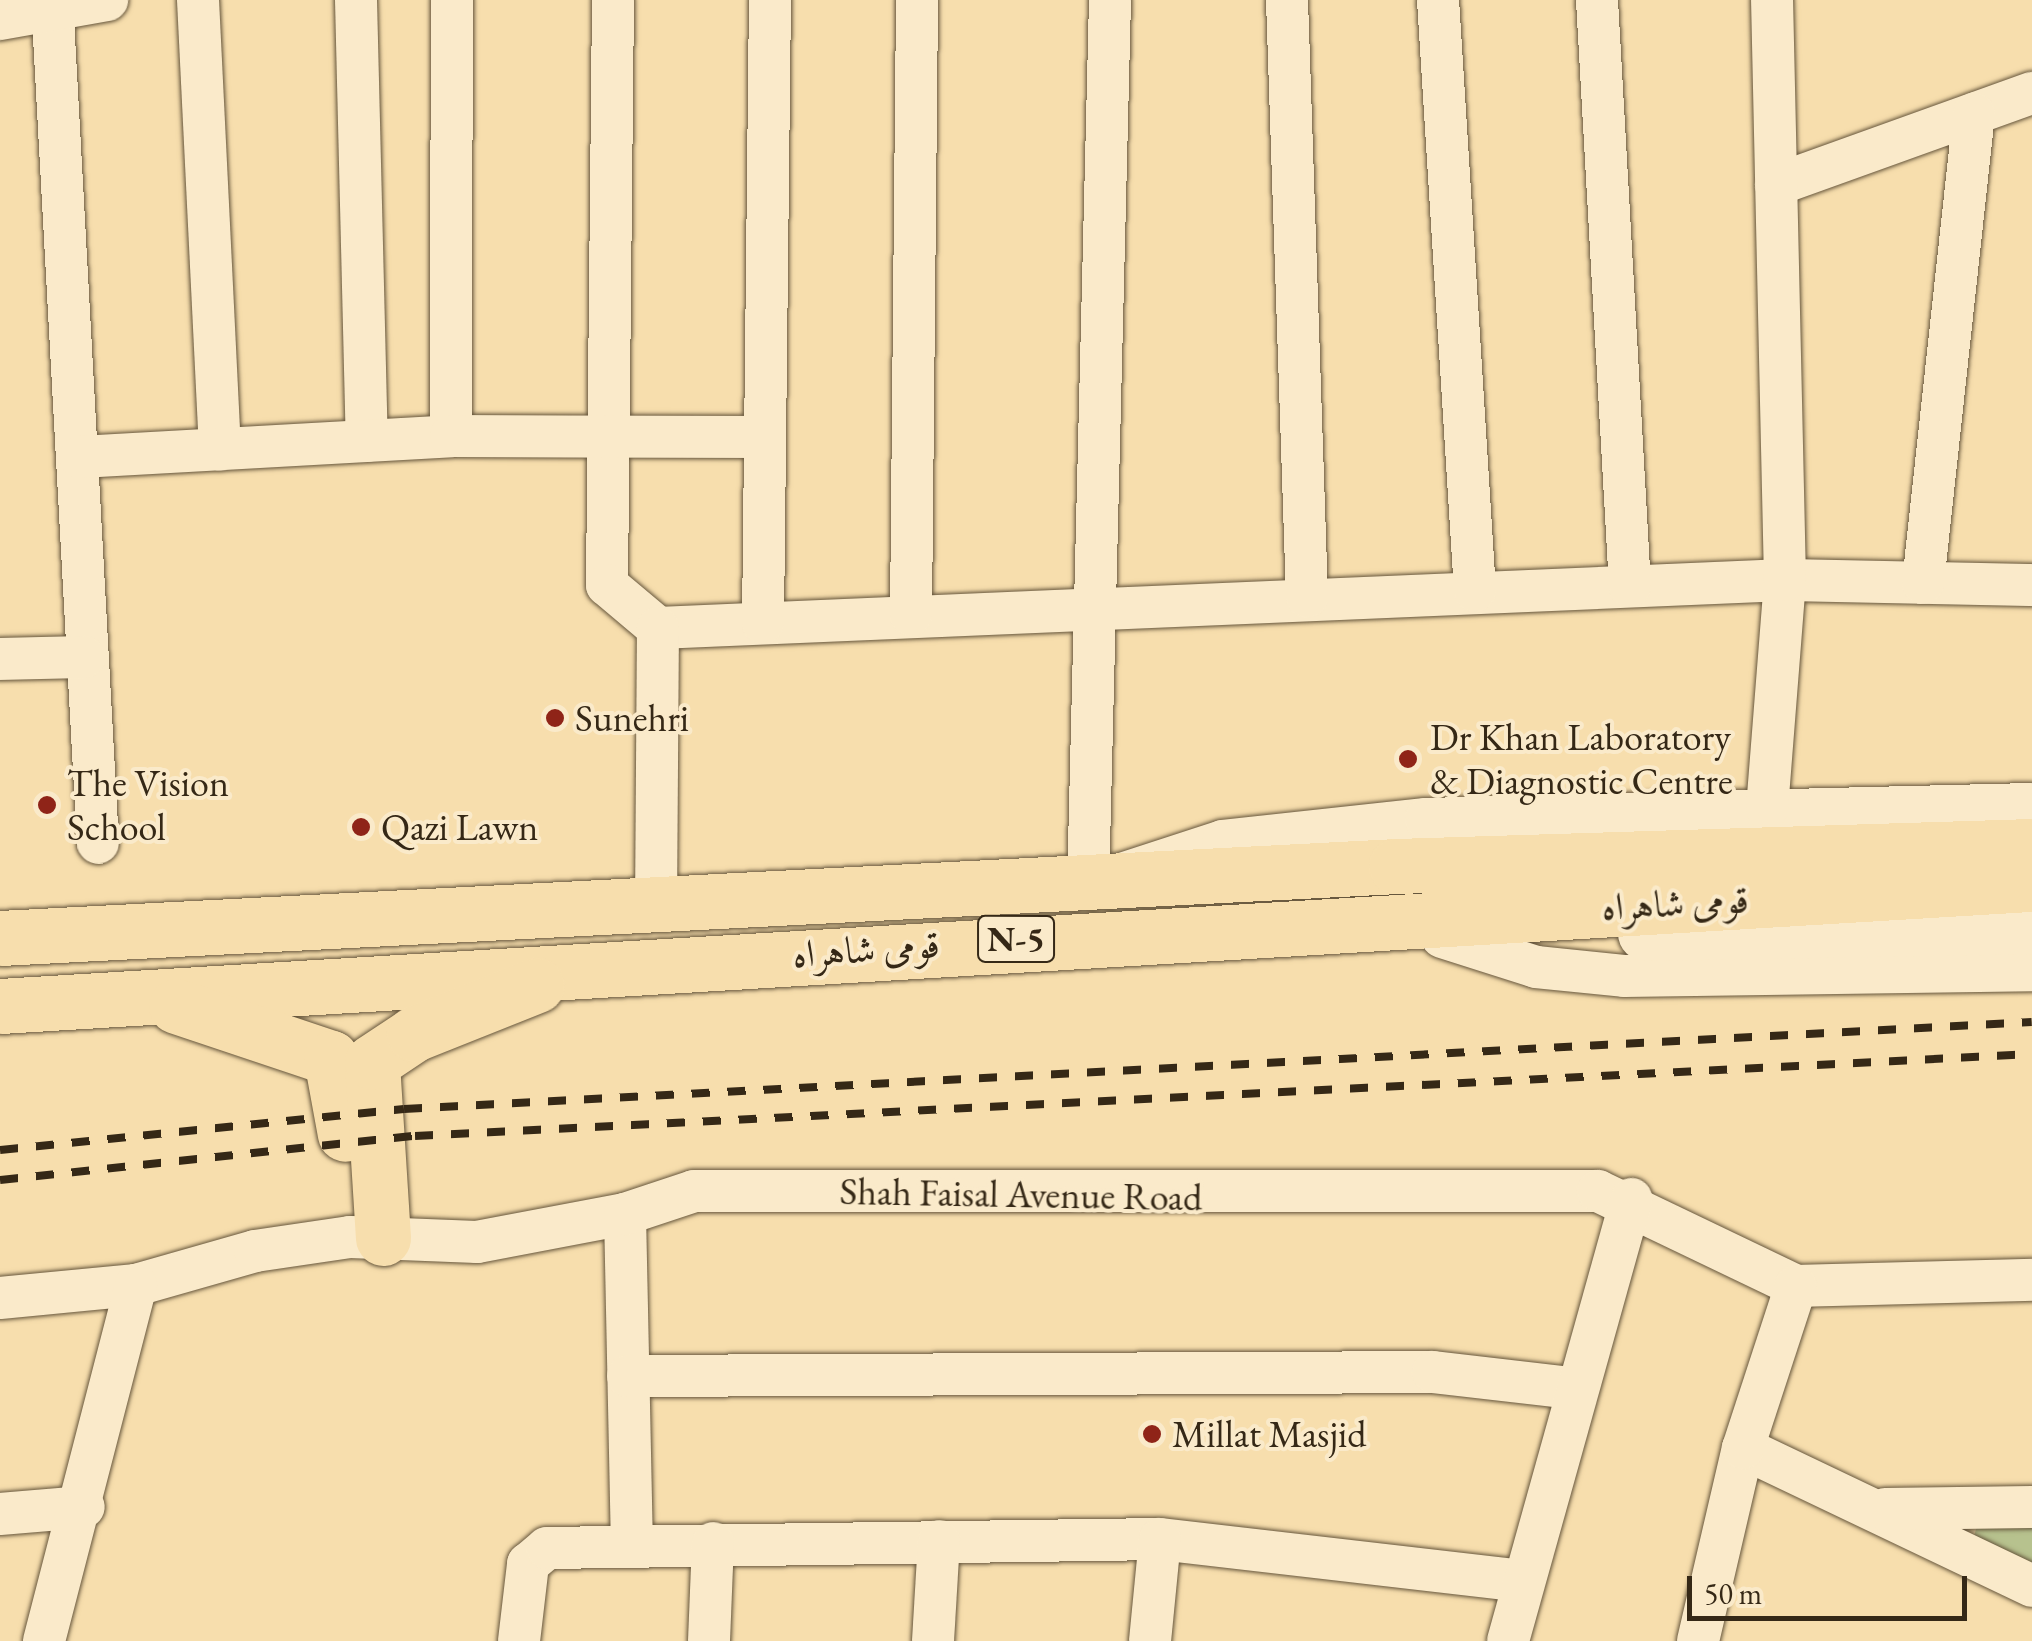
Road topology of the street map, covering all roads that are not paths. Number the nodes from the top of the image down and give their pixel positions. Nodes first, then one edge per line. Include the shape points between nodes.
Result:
1 (108, 0) edge
2 (198, 0) edge
3 (356, 0) edge
4 (452, 0) edge
5 (613, 0) edge
6 (770, 0) edge
7 (916, 0) edge
8 (1110, 0) edge
9 (1287, 0) edge
10 (1438, 0) edge
11 (1597, 0) edge
12 (1772, 0) edge
13 (52, 4) edge
14 (0, 19) edge
15 (2032, 93) edge
16 (1974, 114) junction
17 (1776, 185) junction
18 (450, 436) junction
19 (605, 437) junction
20 (765, 437) junction
21 (367, 440) junction
22 (220, 449) junction
23 (80, 457) junction
24 (1785, 580) junction
25 (1923, 583) junction
26 (2032, 585) edge
27 (1630, 586) junction
28 (1474, 591) junction
29 (1308, 598) junction
30 (1091, 605) junction
31 (911, 614) junction
32 (763, 623) junction
33 (658, 628) junction
34 (84, 658) junction
35 (0, 659) edge
36 (2032, 804) edge
37 (1767, 808) junction
38 (98, 843) dead end
39 (2032, 846) edge
40 (2032, 884) edge
41 (1088, 885) junction
42 (656, 910) junction
43 (1350, 919) junction
44 (2032, 926) edge
45 (1442, 937) junction
46 (0, 938) edge
47 (576, 968) junction
48 (2032, 970) edge
49 (146, 997) junction
50 (0, 1006) edge
51 (1631, 1199) junction
52 (625, 1214) junction
53 (367, 1238) junction
54 (2032, 1280) edge
55 (136, 1284) junction
56 (1796, 1286) junction
57 (0, 1298) edge
58 (628, 1376) junction
59 (1572, 1388) junction
60 (1742, 1448) junction
61 (84, 1507) junction
62 (2032, 1507) edge
63 (1875, 1509) junction
64 (0, 1514) edge
65 (1160, 1539) junction
66 (940, 1541) junction
67 (632, 1543) junction
68 (712, 1543) junction
69 (1523, 1582) junction
70 (2032, 1586) edge
71 (44, 1641) edge
72 (519, 1641) edge
73 (709, 1641) edge
74 (933, 1641) edge
75 (1150, 1641) edge
76 (1508, 1641) edge
77 (1698, 1641) edge

1 - 13 street
2 - 22 street
3 - 21 street
4 - 18 street
5 - 19 street
6 - 20 street
7 - 31 street
8 - 30 street
9 - 29 street
10 - 28 street
11 - 27 street
12 - 17 street
13 - 14 street
13 - 23 street
15 - 16 street
16 - 17 street
16 - 25 street
17 - 24 street
18 - 19 street
18 - 21 street
19 - 20 street
19 - 33 street via 607,585
20 - 32 street
21 - 22 street
22 - 23 street
23 - 34 street
24 - 25 street
24 - 27 street
24 - 37 street
25 - 26 street
27 - 28 street
28 - 29 street
29 - 30 street
30 - 31 street
30 - 41 street
31 - 32 street
32 - 33 street
33 - 42 street
34 - 35 street
34 - 38 street
36 - 37 street
37 - 41 street via 1426,819 1223,841
39 - 41 highway, قومی شاہراہ / N-5
40 - 43 highway, قومی شاہراہ / N-5
41 - 42 highway, قومی شاہراہ / N-5
42 - 46 highway, قومی شاہراہ / N-5
43 - 45 main road
43 - 47 highway, قومی شاہراہ / N-5
44 - 45 main road
45 - 48 street via 1536,967 1624,976
47 - 49 highway, قومی شاہراہ / N-5
47 - 53 highway via 414,1034 372,1062
49 - 50 highway, قومی شاہراہ / N-5
49 - 53 highway via 332,1058 343,1087
51 - 52 street, Shah Faisal Avenue Road via 1598,1190 694,1191
51 - 56 street, Shah Faisal Avenue Road
51 - 59 street
52 - 53 street, Shah Faisal Avenue Road via 477,1242
52 - 58 street
53 - 55 street, Shah Faisal Avenue Road via 255,1250
54 - 56 street, Shah Faisal Avenue Road
55 - 57 street, Shah Faisal Avenue Road
55 - 61 street
56 - 60 street
58 - 59 street via 1433,1372
58 - 67 street
59 - 69 street
60 - 63 street
60 - 77 street
61 - 64 street
61 - 71 street
62 - 63 street
63 - 70 street
65 - 66 street
65 - 69 street
65 - 75 street
66 - 68 street
66 - 74 street
67 - 68 street
67 - 72 street via 547,1548 528,1564
68 - 73 street
69 - 76 street

